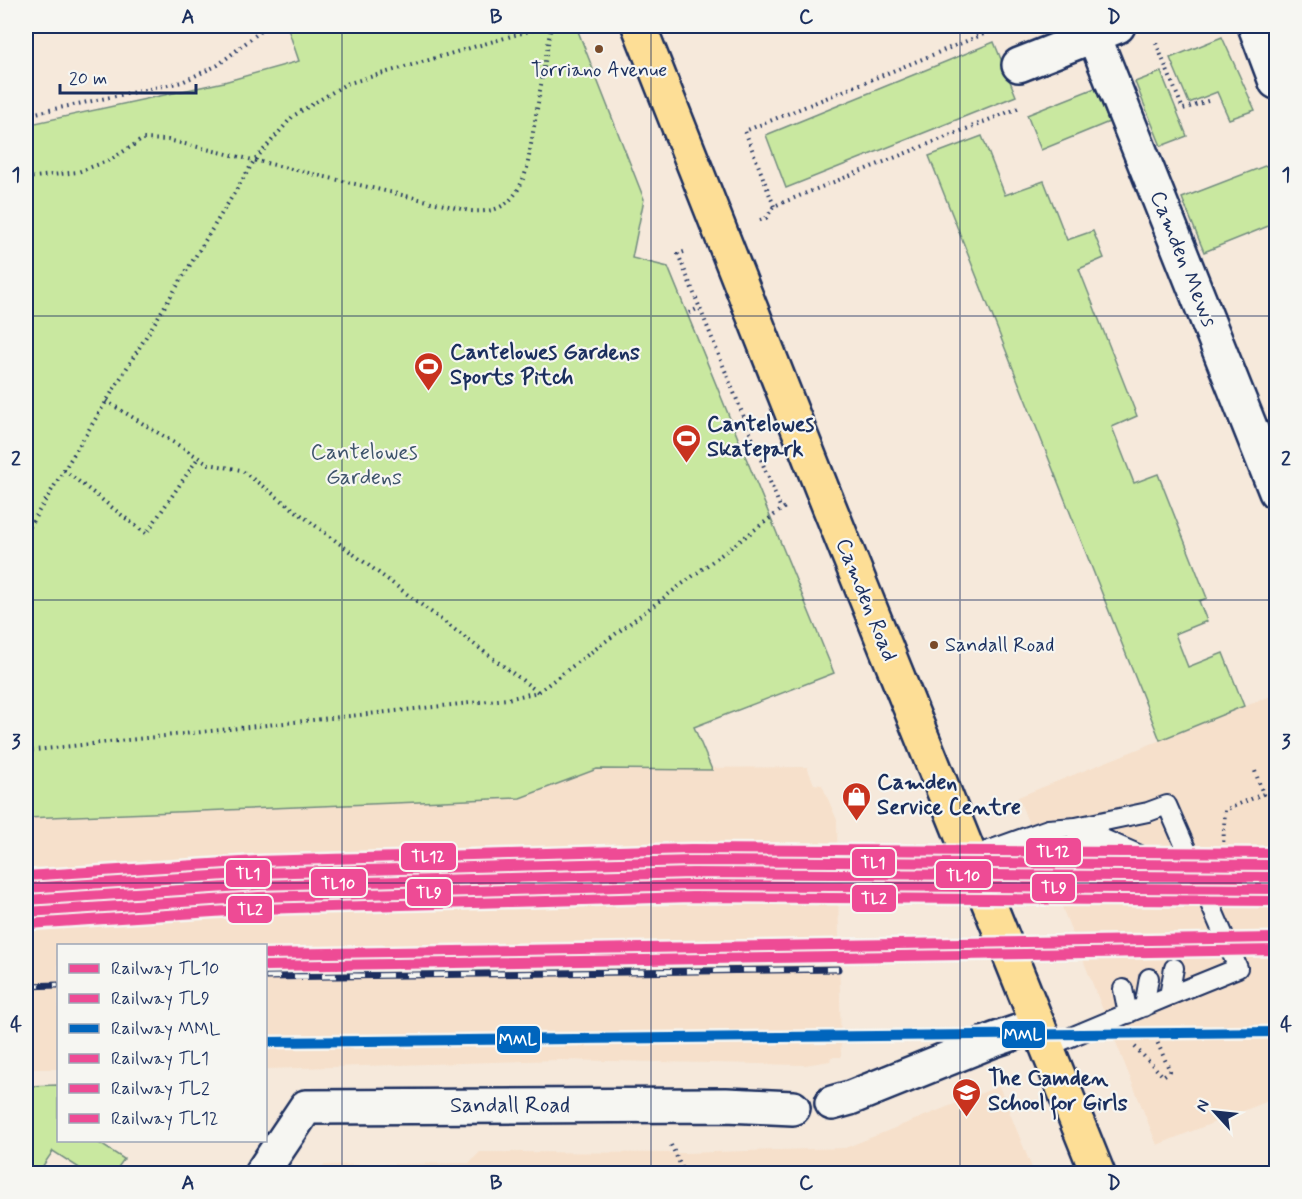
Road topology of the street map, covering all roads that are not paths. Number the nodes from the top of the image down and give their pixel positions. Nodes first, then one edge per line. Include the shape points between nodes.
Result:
1 (639, 26) edge
2 (1255, 26) edge
3 (1101, 29) edge
4 (1020, 65) dead end
5 (1276, 82) edge
6 (1276, 492) edge
7 (1076, 827) junction
8 (970, 857) junction
9 (1161, 864) dead end
10 (1136, 873) dead end
11 (1111, 884) dead end
12 (1085, 894) dead end
13 (1174, 968) dead end
14 (1149, 978) dead end
15 (1123, 988) dead end
16 (1169, 996) junction
17 (1136, 1010) junction
18 (1043, 1036) junction
19 (832, 1103) dead end
20 (793, 1108) dead end
21 (261, 1173) edge
22 (1098, 1173) edge

1 - 8 highway, Camden Road
2 - 5 street
3 - 4 street
3 - 6 street, Camden Mews
7 - 8 lane via 1048,829
7 - 9 lane
7 - 10 lane
7 - 11 lane
7 - 12 lane
7 - 16 lane via 1167,805 1238,968
8 - 18 highway, Camden Road
13 - 16 lane
14 - 17 lane
15 - 17 lane
16 - 17 lane
17 - 18 lane
18 - 19 street via 994,1040
18 - 22 highway, Camden Road
20 - 21 street, Sandall Road via 306,1107

